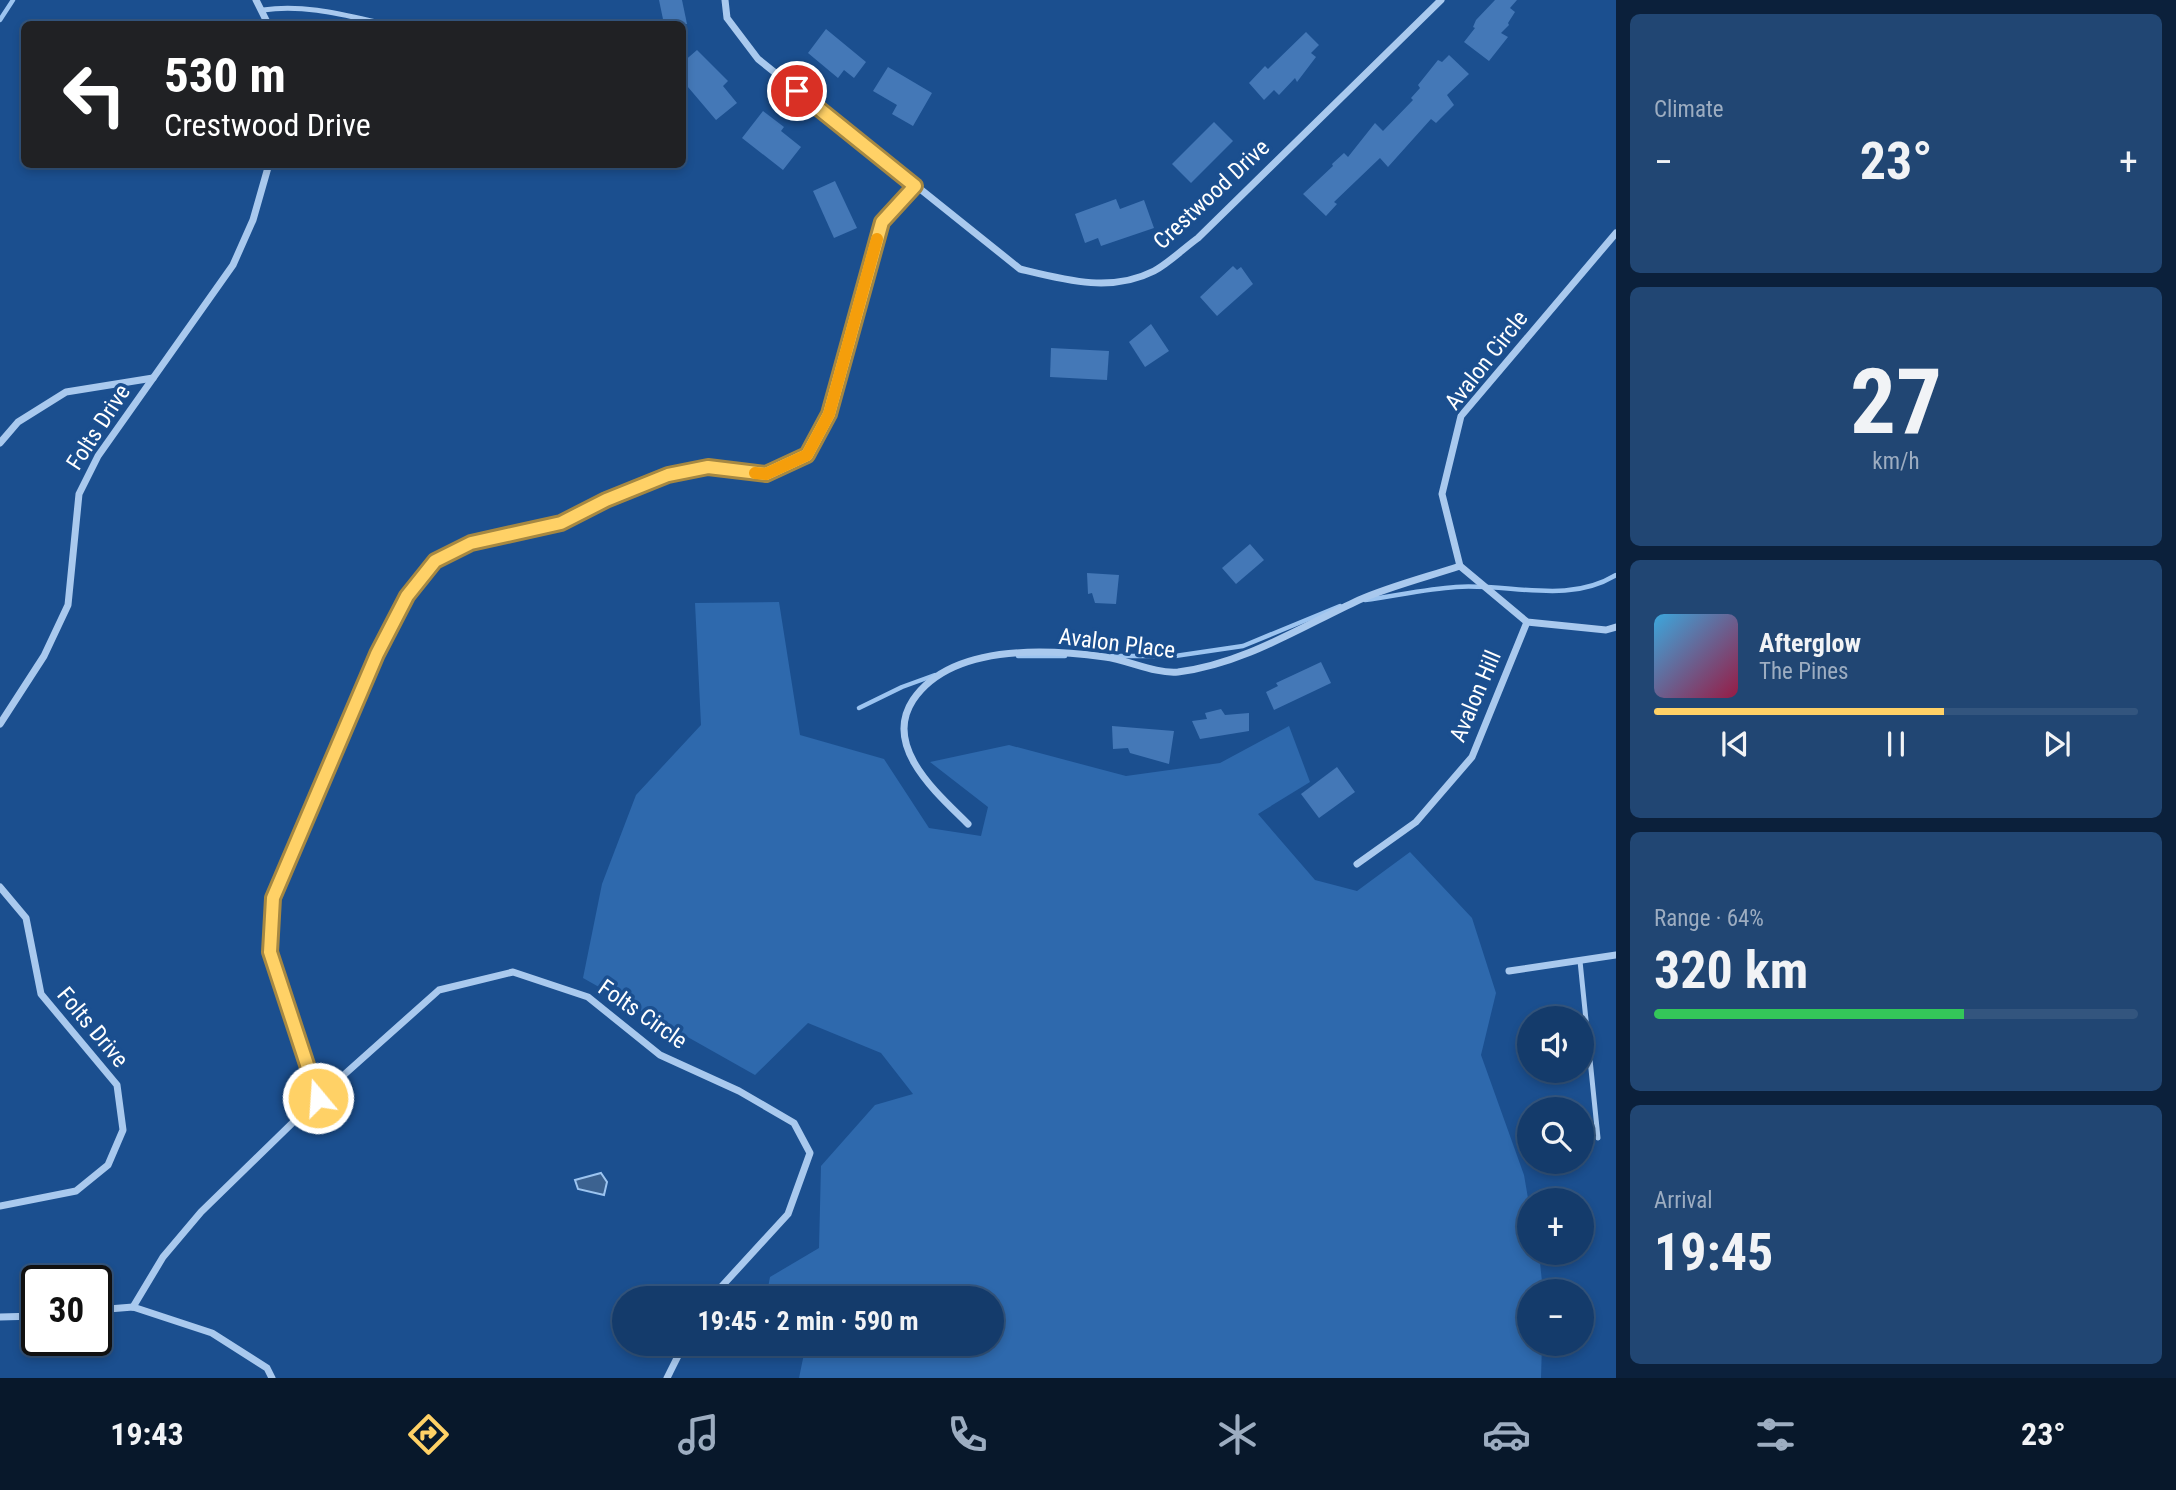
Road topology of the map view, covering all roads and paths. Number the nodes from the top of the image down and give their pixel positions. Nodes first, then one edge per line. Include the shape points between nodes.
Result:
1 (256, 0) edge
2 (724, 0) edge
3 (1441, 0) edge
4 (263, 10) junction
5 (267, 21) edge
6 (371, 21) edge
7 (268, 168) edge
8 (915, 186) junction
9 (1616, 233) edge
10 (153, 378) junction
11 (0, 443) edge
12 (1460, 566) junction
13 (1527, 622) junction
14 (1616, 627) edge
15 (0, 724) edge
16 (968, 824) dead end
17 (1357, 864) dead end
18 (0, 887) edge
19 (1616, 955) edge
20 (1580, 961) junction
21 (1509, 971) dead end
22 (318, 1098) junction
23 (1598, 1138) dead end
24 (0, 1206) edge
25 (722, 1286) edge
26 (133, 1307) junction
27 (112, 1309) edge
28 (21, 1316) edge
29 (0, 1317) edge
30 (678, 1356) edge
31 (272, 1378) edge
32 (667, 1378) edge

1 - 4 street
2 - 8 street, Crestwood Drive via 727,18 758,59
3 - 8 street, Crestwood Drive via 1198,237 1155,270 1119,284 1068,281 1020,269
4 - 5 street
4 - 6 lane via 326,11
7 - 10 street, Folts Drive via 253,220 233,265
8 - 22 street via 882,222 829,414 807,455 766,474 708,467 668,475 561,523 471,543 435,561 407,596 377,654 273,898 270,952
9 - 12 street, Avalon Circle via 1461,416 1442,494
10 - 11 street via 66,392 18,422
10 - 15 street, Folts Drive via 97,456 79,494 68,605 44,656
12 - 13 street
12 - 16 street, Avalon Place via 1362,599 1260,650 1176,672 1105,657 1011,652 947,670 921,689 907,709 904,731 924,780
13 - 14 street via 1606,630
13 - 17 street, Avalon Hill via 1472,757 1416,822
18 - 24 street, Folts Drive via 26,918 41,994 117,1085 123,1130 108,1166 76,1191
19 - 20 street
20 - 21 street
20 - 23 lane
22 - 25 street, Folts Circle via 439,990 513,972 589,998 660,1055 794,1123 810,1153 788,1214
22 - 26 street, Folts Circle via 201,1212 163,1256
26 - 27 street
26 - 31 street via 212,1333 267,1368
28 - 29 street
30 - 32 street

